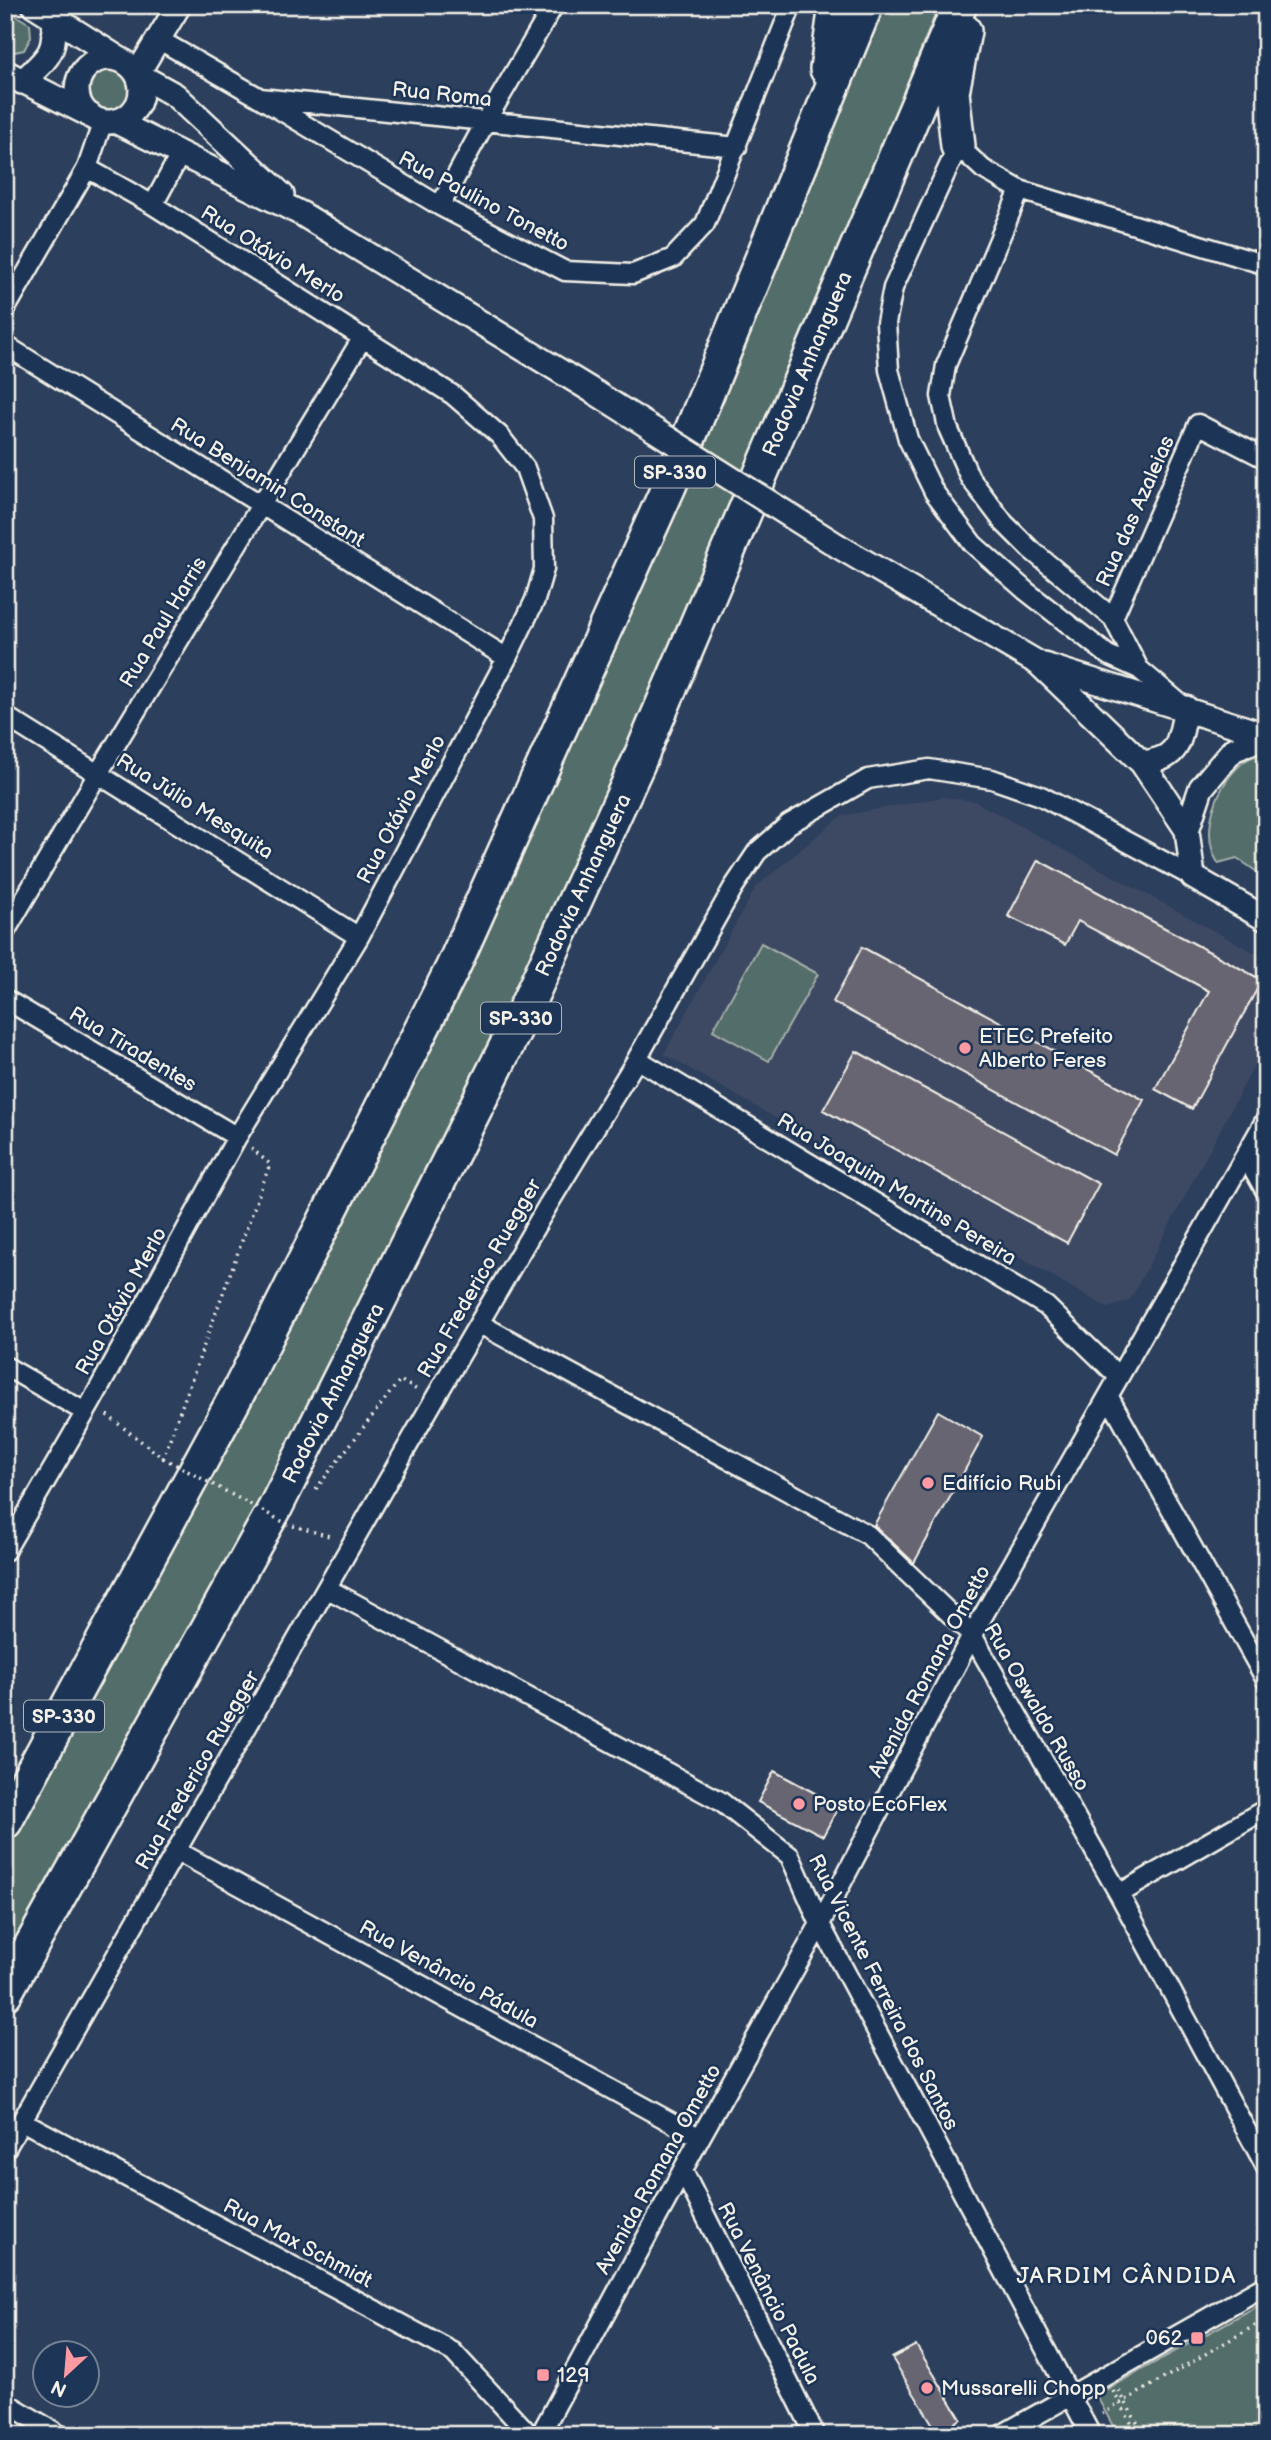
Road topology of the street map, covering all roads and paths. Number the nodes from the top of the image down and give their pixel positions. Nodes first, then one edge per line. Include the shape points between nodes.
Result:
1 (179, 5) edge
2 (554, 5) edge
3 (792, 5) edge
4 (836, 5) edge
5 (866, 5) edge
6 (960, 5) edge
7 (970, 5) edge
8 (43, 11) edge
9 (158, 39) junction
10 (129, 67) junction
11 (14, 77) edge
12 (260, 98) junction
13 (103, 119) junction
14 (485, 121) junction
15 (818, 129) junction
16 (958, 146) junction
17 (737, 147) junction
18 (181, 153) junction
19 (87, 168) junction
20 (1020, 190) junction
21 (153, 205) junction
22 (440, 206) junction
23 (302, 214) junction
24 (1266, 265) edge
25 (5, 310) edge
26 (363, 337) junction
27 (5, 345) edge
28 (1266, 459) edge
29 (260, 505) junction
30 (1113, 618) junction
31 (507, 658) junction
32 (1038, 663) junction
33 (1139, 670) junction
34 (1186, 708) junction
35 (5, 716) edge
36 (1266, 736) edge
37 (1142, 763) junction
38 (99, 772) junction
39 (1186, 830) junction
40 (1194, 877) junction
41 (1266, 919) edge
42 (5, 932) edge
43 (359, 937) junction
44 (5, 999) edge
45 (637, 1059) junction
46 (1266, 1119) edge
47 (237, 1137) junction
48 (1246, 1156) junction
49 (1266, 1192) edge
50 (480, 1324) junction
51 (5, 1366) edge
52 (1119, 1377) junction
53 (1109, 1397) junction
54 (434, 1400) junction
55 (88, 1407) junction
56 (163, 1458) junction
57 (313, 1494) dead end
58 (297, 1515) dead end
59 (289, 1525) junction
60 (354, 1543) junction
61 (5, 1550) edge
62 (328, 1589) junction
63 (972, 1635) junction
64 (1266, 1679) edge
65 (1266, 1809) edge
66 (5, 1822) edge
67 (177, 1851) junction
68 (1119, 1894) junction
69 (820, 1924) junction
70 (5, 1993) edge
71 (22, 2121) junction
72 (700, 2138) junction
73 (5, 2150) edge
74 (1266, 2167) edge
75 (683, 2171) junction
76 (1266, 2285) edge
77 (1266, 2319) edge
78 (1106, 2374) junction
79 (1069, 2397) junction
80 (5, 2402) edge
81 (1122, 2403) junction
82 (1088, 2429) edge
83 (60, 2435) edge
84 (530, 2435) edge
85 (540, 2435) edge
86 (815, 2435) edge
87 (1001, 2435) edge
88 (1138, 2435) edge
89 (1144, 2435) edge

1 - 9 street
2 - 14 street
3 - 17 street, Rua Paulino Tonetto
4 - 15 highway
5 - 15 highway, SP-330
6 - 70 highway, Rodovia Anhanguera / SP-330 via 638,763 533,993 275,1508
7 - 16 highway via 952,92
8 - 10 street
8 - 11 street via 56,42 45,59
9 - 10 street
9 - 12 street, Rua Roma
10 - 13 street via 142,93 139,104 124,118
10 - 13 street via 101,59 84,70 77,89 79,99
10 - 23 street via 175,95
11 - 13 street
12 - 14 street, Rua Roma
12 - 22 street, Rua Paulino Tonetto
13 - 18 street
13 - 19 street
14 - 17 street, Rua Roma
14 - 22 street
15 - 66 highway, SP-330 via 669,486 453,967 241,1387
16 - 20 street via 984,169
16 - 33 street via 893,288 886,323 888,370 908,439 934,492 973,544 1108,655
17 - 22 street, Rua Paulino Tonetto via 705,224 673,258 633,274 565,271
18 - 21 street
18 - 23 street
19 - 21 street, Rua Otávio Merlo
19 - 25 street
20 - 24 street
20 - 30 street via 946,365 941,396 948,428 970,478 1004,523
21 - 26 street, Rua Otávio Merlo
23 - 32 street, bridge via 838,546
26 - 29 street, Rua Paul Harris
26 - 31 street, Rua Otávio Merlo via 453,395 499,435 525,468 543,519 544,569 535,600
27 - 29 street, Rua Benjamin Constant
28 - 30 street, Rua das Azaleias via 1198,424
29 - 31 street, Rua Benjamin Constant
29 - 38 street, Rua Paul Harris
30 - 33 street
31 - 43 street, Rua Otávio Merlo
32 - 34 street
32 - 37 street
33 - 34 street
34 - 36 street
34 - 37 street via 1180,740 1171,755
35 - 38 street, Rua Júlio Mesquita
36 - 39 street via 1233,750 1225,759 1201,788
37 - 39 street
38 - 42 street, Rua Paul Harris
38 - 43 street, Rua Júlio Mesquita
39 - 40 street
40 - 41 street
40 - 45 street, Rua Frederico Ruegger via 1041,796 992,779 929,769 868,779 789,824 757,852
43 - 47 street, Rua Otávio Merlo
44 - 47 street, Rua Tiradentes
45 - 50 street, Rua Frederico Ruegger
45 - 52 street, Rua Joaquim Martins Pereira via 1046,1306
46 - 48 street, Avenida Romana Ometto
47 - 55 street, Rua Otávio Merlo
47 - 56 path via 270,1164
48 - 49 street
48 - 52 street, Avenida Romana Ometto
50 - 54 street, Rua Frederico Ruegger
50 - 63 street, Rua Oswaldo Russo via 868,1535
51 - 55 street
52 - 53 street, Avenida Romana Ometto
53 - 63 street, Avenida Romana Ometto
53 - 64 street
54 - 57 path via 400,1380
54 - 60 street, Rua Frederico Ruegger
55 - 56 path
55 - 61 street, Rua Otávio Merlo
56 - 59 path, bridge
58 - 59 path
59 - 60 path
60 - 62 street, Rua Frederico Ruegger
62 - 67 street, Rua Frederico Ruegger
62 - 69 street, Rua Vicente Ferreira dos Santos via 720,1801 790,1856
63 - 68 street, Rua Oswaldo Russo
63 - 69 street, Avenida Romana Ometto
65 - 68 street
67 - 71 street, Rua Frederico Ruegger
67 - 72 street, Rua Venâncio Pádula
68 - 74 street, Rua Oswaldo Russo
69 - 72 street, Avenida Romana Ometto
69 - 79 street, Rua Vicente Ferreira dos Santos
71 - 73 street, Rua Frederico Ruegger
71 - 84 street, Rua Max Schmidt via 453,2352
72 - 75 street, Avenida Romana Ometto
75 - 85 street, Avenida Romana Ometto
75 - 86 street, Rua Venâncio Padula
76 - 78 street
77 - 81 path
78 - 79 street
78 - 81 path
79 - 82 street, Rua Vicente Ferreira dos Santos
79 - 87 street
80 - 83 street
81 - 82 path
81 - 88 path
81 - 89 path

